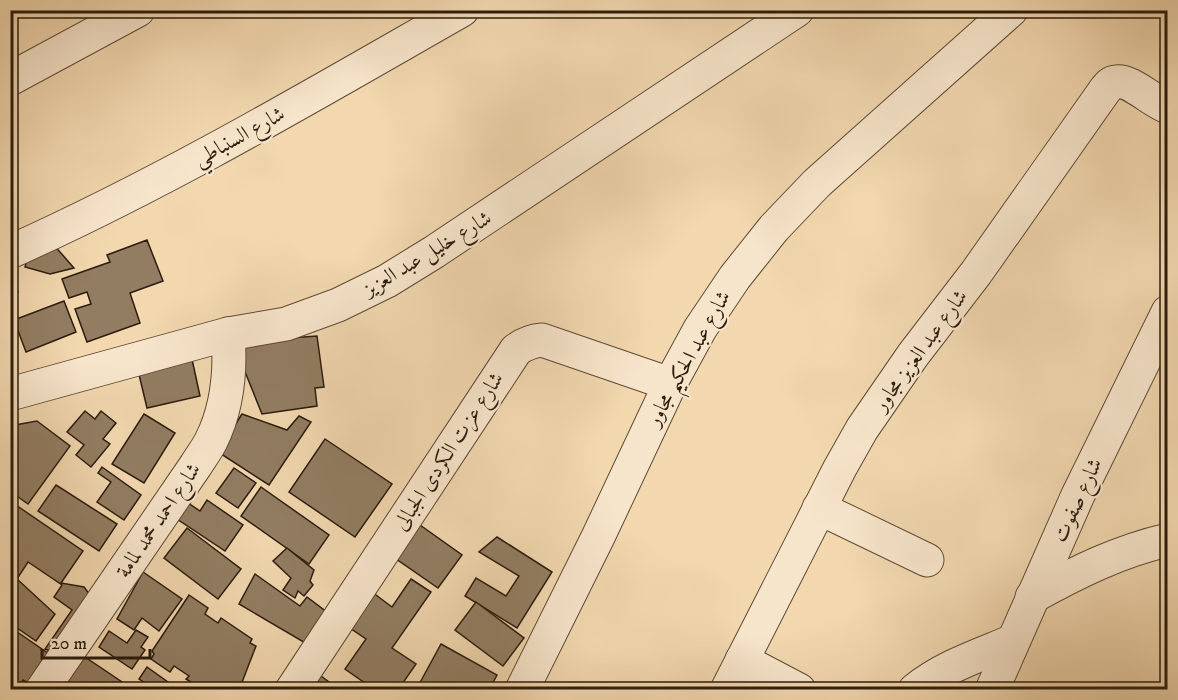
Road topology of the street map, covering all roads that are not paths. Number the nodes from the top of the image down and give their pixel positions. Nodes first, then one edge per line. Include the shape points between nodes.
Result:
1 (138, 10) edge
2 (462, 10) edge
3 (797, 10) edge
4 (1011, 10) edge
5 (10, 79) edge
6 (1167, 107) edge
7 (10, 252) edge
8 (1167, 312) edge
9 (228, 334) junction
10 (670, 384) junction
11 (10, 394) edge
12 (819, 508) junction
13 (1167, 540) edge
14 (927, 560) dead end
15 (1032, 597) junction
16 (1013, 641) junction
17 (742, 660) junction
18 (42, 690) edge
19 (292, 690) edge
20 (522, 690) edge
21 (727, 690) edge
22 (799, 690) edge
23 (915, 690) edge
24 (992, 690) edge

1 - 5 street
2 - 7 street, شارع السنباطي via 256,128
3 - 9 street, شارع خليل عبد العزيز via 387,281 286,324
4 - 10 street, شارع عبد الحكيم مجاور via 817,183 774,228 729,285
6 - 12 street, شارع عبد العزيز مجاور via 1124,82 1109,84 887,392
8 - 15 street, شارع صفوت
9 - 11 street, شارع خليل عبد العزيز
9 - 18 street, شارع احمد محمد لمامة via 228,388 211,441
10 - 19 street, شارع عزت الكردى الجبالى via 542,340 523,344
10 - 20 street, شارع عبد الحكيم مجاور
12 - 14 street
12 - 17 street, شارع عبد العزيز مجاور
13 - 15 street via 1114,557
15 - 16 street, شارع صفوت
16 - 23 street via 944,671
16 - 24 street, شارع صفوت
17 - 21 street, شارع عبد العزيز مجاور
17 - 22 street

